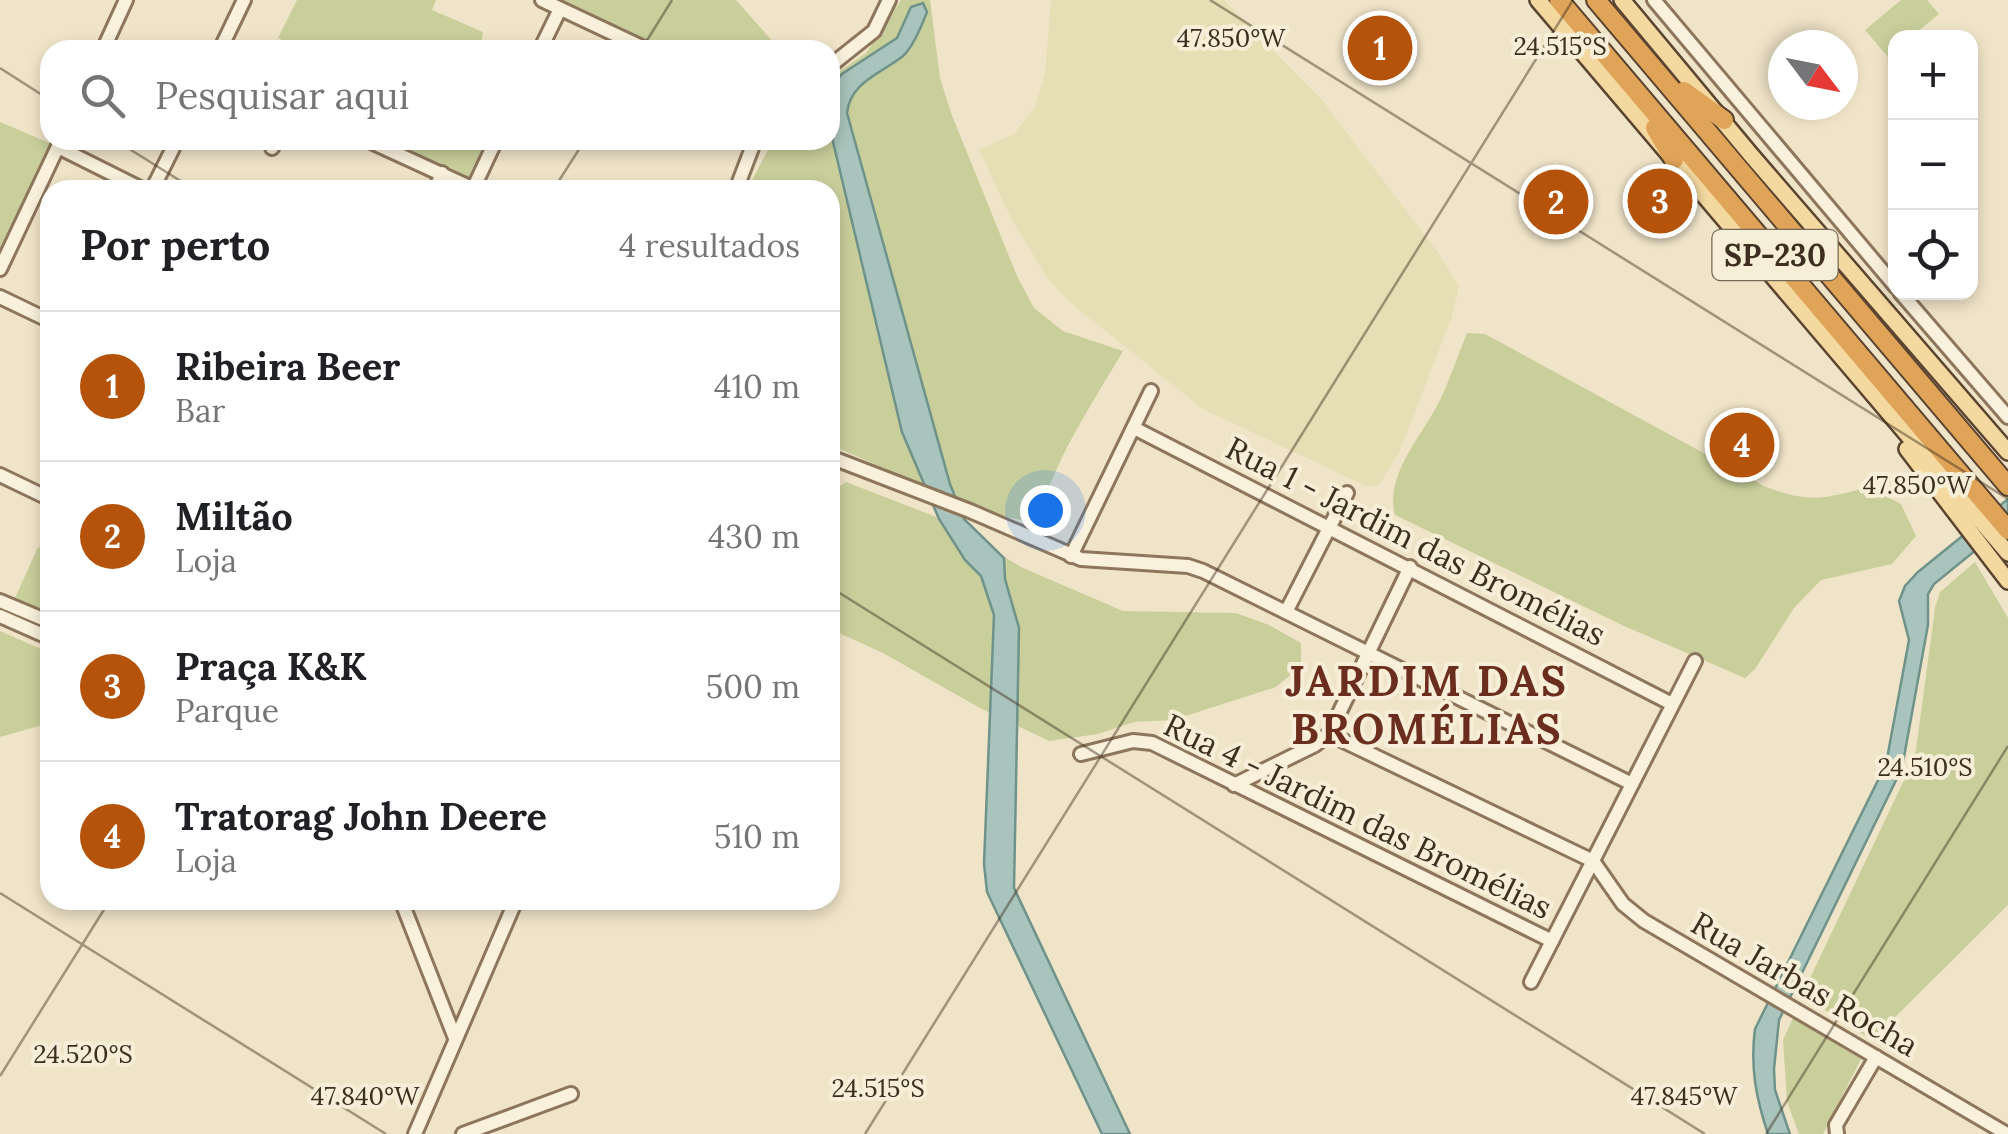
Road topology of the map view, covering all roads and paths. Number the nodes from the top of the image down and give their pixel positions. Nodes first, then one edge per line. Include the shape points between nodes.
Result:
1 (126, 0) edge
2 (244, 0) edge
3 (542, 0) edge
4 (889, 0) edge
5 (1538, 0) edge
6 (1558, 0) edge
7 (1596, 0) edge
8 (1622, 0) edge
9 (1654, 0) edge
10 (560, 9) junction
11 (108, 40) edge
12 (225, 40) edge
13 (545, 40) edge
14 (627, 40) edge
15 (840, 58) edge
16 (1659, 73) junction
17 (1623, 76) junction
18 (1724, 120) junction
19 (56, 150) edge
20 (70, 150) edge
21 (171, 150) edge
22 (389, 150) edge
23 (492, 150) edge
24 (751, 150) edge
25 (1674, 160) junction
26 (442, 174) junction
27 (42, 180) edge
28 (126, 180) edge
29 (157, 180) edge
30 (439, 180) edge
31 (455, 180) edge
32 (479, 180) edge
33 (740, 180) edge
34 (40, 184) edge
35 (0, 269) edge
36 (1888, 278) edge
37 (0, 297) edge
38 (1907, 300) edge
39 (40, 316) edge
40 (1917, 345) junction
41 (1152, 391) dead end
42 (2008, 417) edge
43 (1134, 428) junction
44 (2008, 442) edge
45 (2008, 452) edge
46 (840, 461) edge
47 (0, 475) edge
48 (2008, 486) edge
49 (1347, 493) dead end
50 (40, 494) edge
51 (1980, 520) junction
52 (1331, 526) junction
53 (2008, 530) edge
54 (2008, 552) edge
55 (1071, 556) junction
56 (1410, 567) junction
57 (2008, 581) edge
58 (0, 601) edge
59 (1286, 612) junction
60 (0, 616) edge
61 (40, 618) edge
62 (40, 634) edge
63 (1368, 653) junction
64 (1694, 660) dead end
65 (1672, 704) junction
66 (1330, 734) junction
67 (1081, 754) dead end
68 (1632, 784) junction
69 (1234, 785) junction
70 (1593, 862) junction
71 (405, 910) edge
72 (512, 910) edge
73 (1552, 941) junction
74 (1531, 982) dead end
75 (455, 1038) junction
76 (1876, 1057) junction
77 (571, 1094) dead end
78 (418, 1133) edge
79 (1836, 1133) edge
80 (463, 1134) edge
81 (2007, 1134) edge

1 - 11 street
2 - 12 street
3 - 10 street
4 - 15 street via 874,31
5 - 25 main road
6 - 17 highway, SP-230
7 - 16 highway, SP-230
8 - 18 main road
9 - 36 street
10 - 13 street
10 - 14 street
16 - 18 highway
16 - 48 highway, SP-230
17 - 25 highway
17 - 51 highway, SP-230
18 - 40 main road
19 - 27 street
20 - 28 street
21 - 29 street
22 - 26 street
23 - 32 street
24 - 33 street
25 - 51 main road
26 - 30 street
26 - 31 street
34 - 35 street
37 - 39 street
38 - 42 street
40 - 44 main road
40 - 45 main road
41 - 43 street
43 - 52 street, Rua 1 - Jardim das Bromélias
43 - 55 street
46 - 55 street
47 - 50 street
49 - 52 street
51 - 53 highway, SP-230
51 - 54 main road
51 - 57 main road via 1992,560
52 - 56 street, Rua 1 - Jardim das Bromélias
52 - 59 street
55 - 59 street via 1188,566
56 - 63 street
56 - 65 street, Rua 1 - Jardim das Bromélias
58 - 61 street
59 - 63 street
60 - 62 street
63 - 66 street
63 - 68 street
64 - 65 street
65 - 68 street
66 - 69 street
66 - 70 street
67 - 69 street, Rua 4 - Jardim das Bromélias via 1145,741
68 - 70 street
69 - 73 street, Rua 4 - Jardim das Bromélias
70 - 73 street
70 - 76 street, Rua Jarbas Rocha via 1636,915
71 - 75 street
72 - 75 street
73 - 74 street
75 - 78 street
76 - 79 street
76 - 81 street, Rua Jarbas Rocha
77 - 80 street

